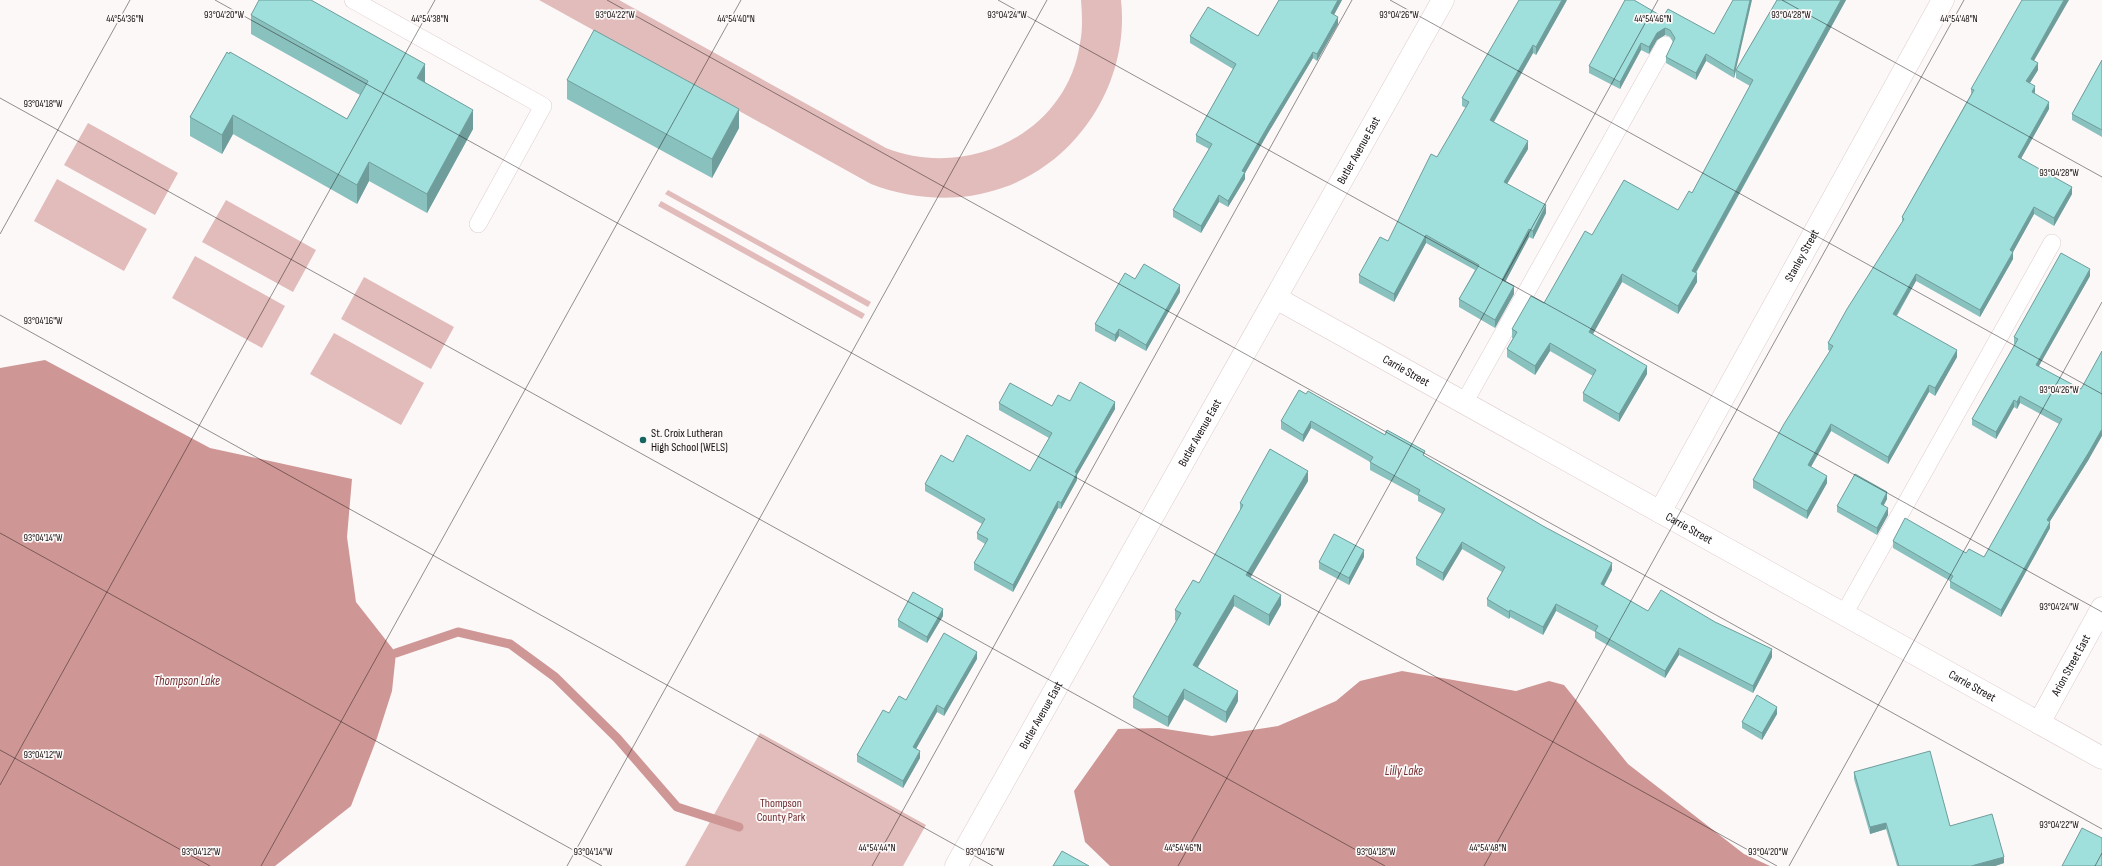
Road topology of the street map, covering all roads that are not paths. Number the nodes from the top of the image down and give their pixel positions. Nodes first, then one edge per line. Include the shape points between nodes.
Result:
1 (353, 0) edge
2 (1443, 0) edge
3 (1943, 0) edge
4 (1665, 45) dead end
5 (478, 224) dead end
6 (2052, 243) dead end
7 (1276, 298) junction
8 (1464, 403) junction
9 (1660, 512) junction
10 (2102, 608) edge
11 (1844, 614) junction
12 (2039, 723) junction
13 (2102, 758) edge
14 (956, 866) edge

1 - 5 lane via 543,106
2 - 7 street, Butler Avenue East
3 - 9 street, Stanley Street
4 - 8 lane
6 - 11 lane
7 - 8 street, Carrie Street
7 - 14 street, Butler Avenue East
8 - 9 street, Carrie Street
9 - 11 street, Carrie Street
10 - 12 street, Arion Street East
11 - 12 street, Carrie Street
12 - 13 street, Carrie Street

